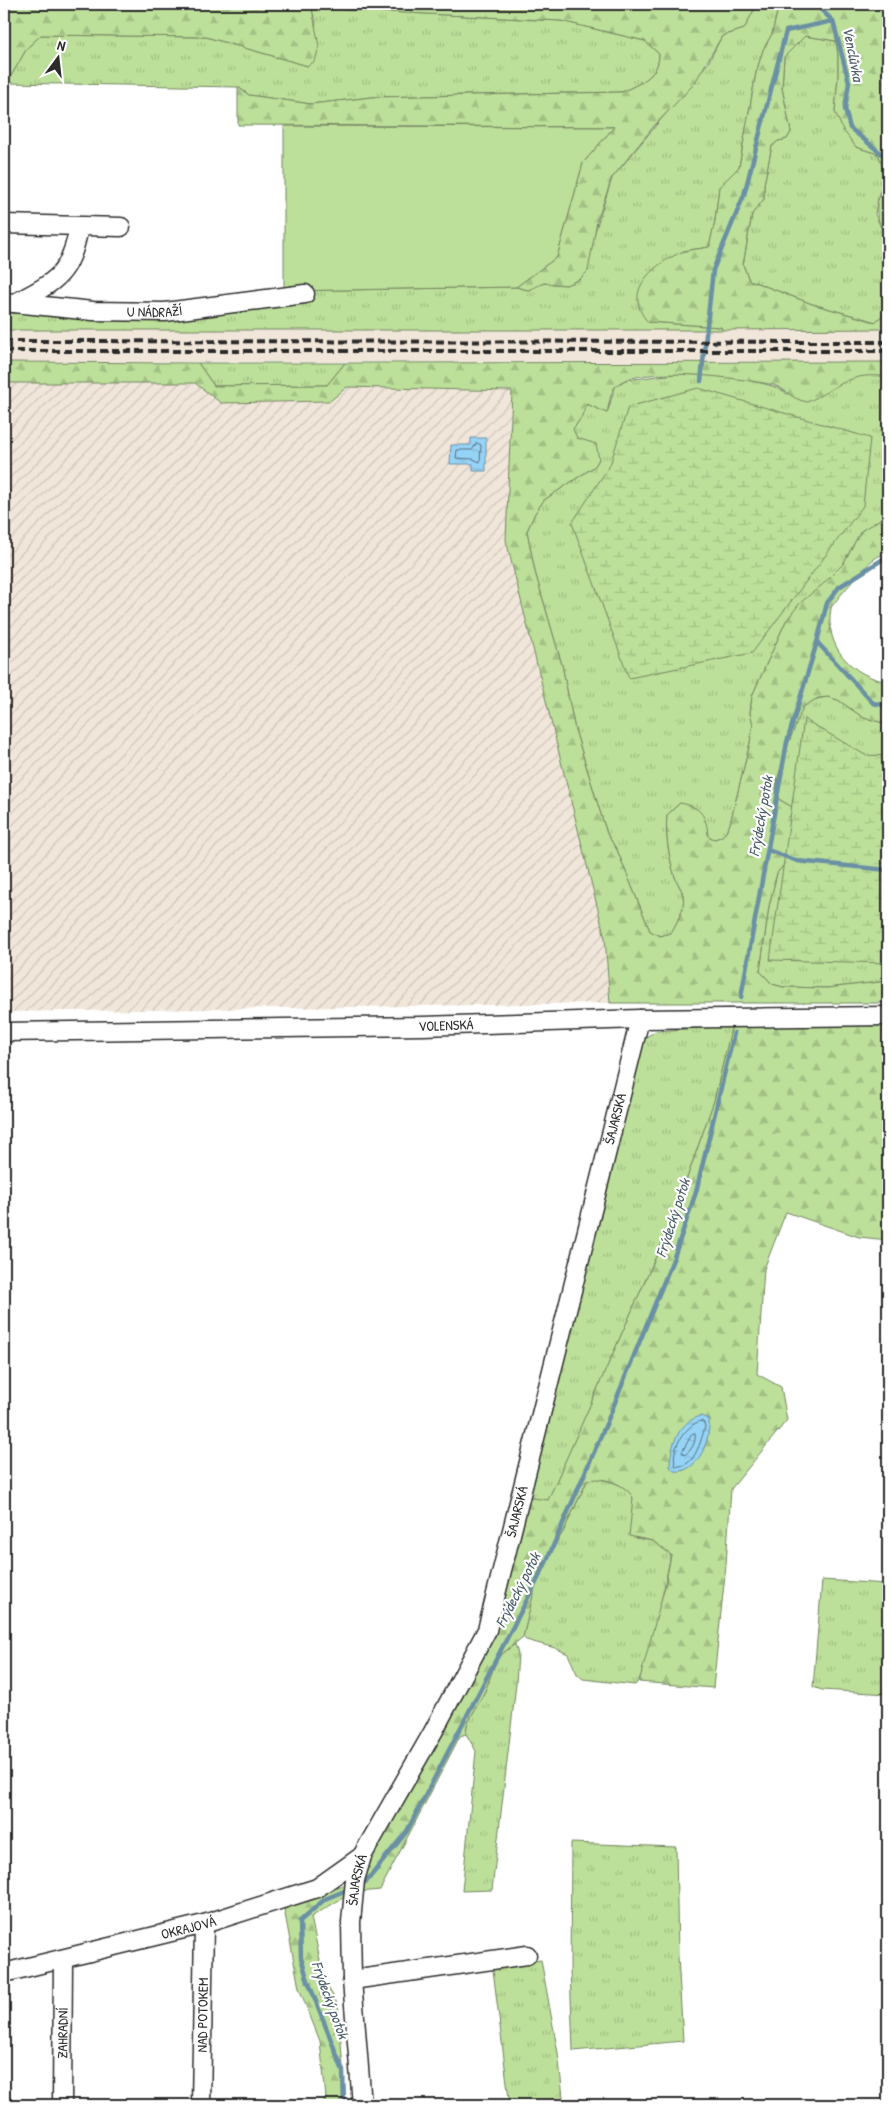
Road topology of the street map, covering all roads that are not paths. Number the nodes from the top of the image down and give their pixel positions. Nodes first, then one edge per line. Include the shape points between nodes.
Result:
1 (4, 224) edge
2 (79, 227) junction
3 (121, 227) dead end
4 (305, 294) dead end
5 (10, 303) edge
6 (888, 1016) edge
7 (640, 1019) junction
8 (4, 1032) edge
9 (362, 1856) junction
10 (204, 1924) junction
11 (527, 1955) dead end
12 (63, 1960) junction
13 (4, 1973) edge
14 (352, 1980) junction
15 (62, 2105) edge
16 (201, 2105) edge
17 (362, 2105) edge

1 - 2 street
2 - 3 street
2 - 5 street via 70,263 39,290
4 - 5 street, U NÁDRAŽÍ via 165,312 93,311
6 - 7 street, VOLENSKÁ
7 - 8 street, VOLENSKÁ via 423,1026
7 - 9 street, ŠAJARSKÁ via 487,1630
9 - 10 street, OKRAJOVÁ via 316,1888
9 - 14 street, ŠAJARSKÁ via 351,1922
10 - 12 street, OKRAJOVÁ
10 - 16 street, NAD POTOKEM
11 - 14 street
12 - 13 street, OKRAJOVÁ
12 - 15 street, ZAHRADNÍ
14 - 17 street, ŠAJARSKÁ

